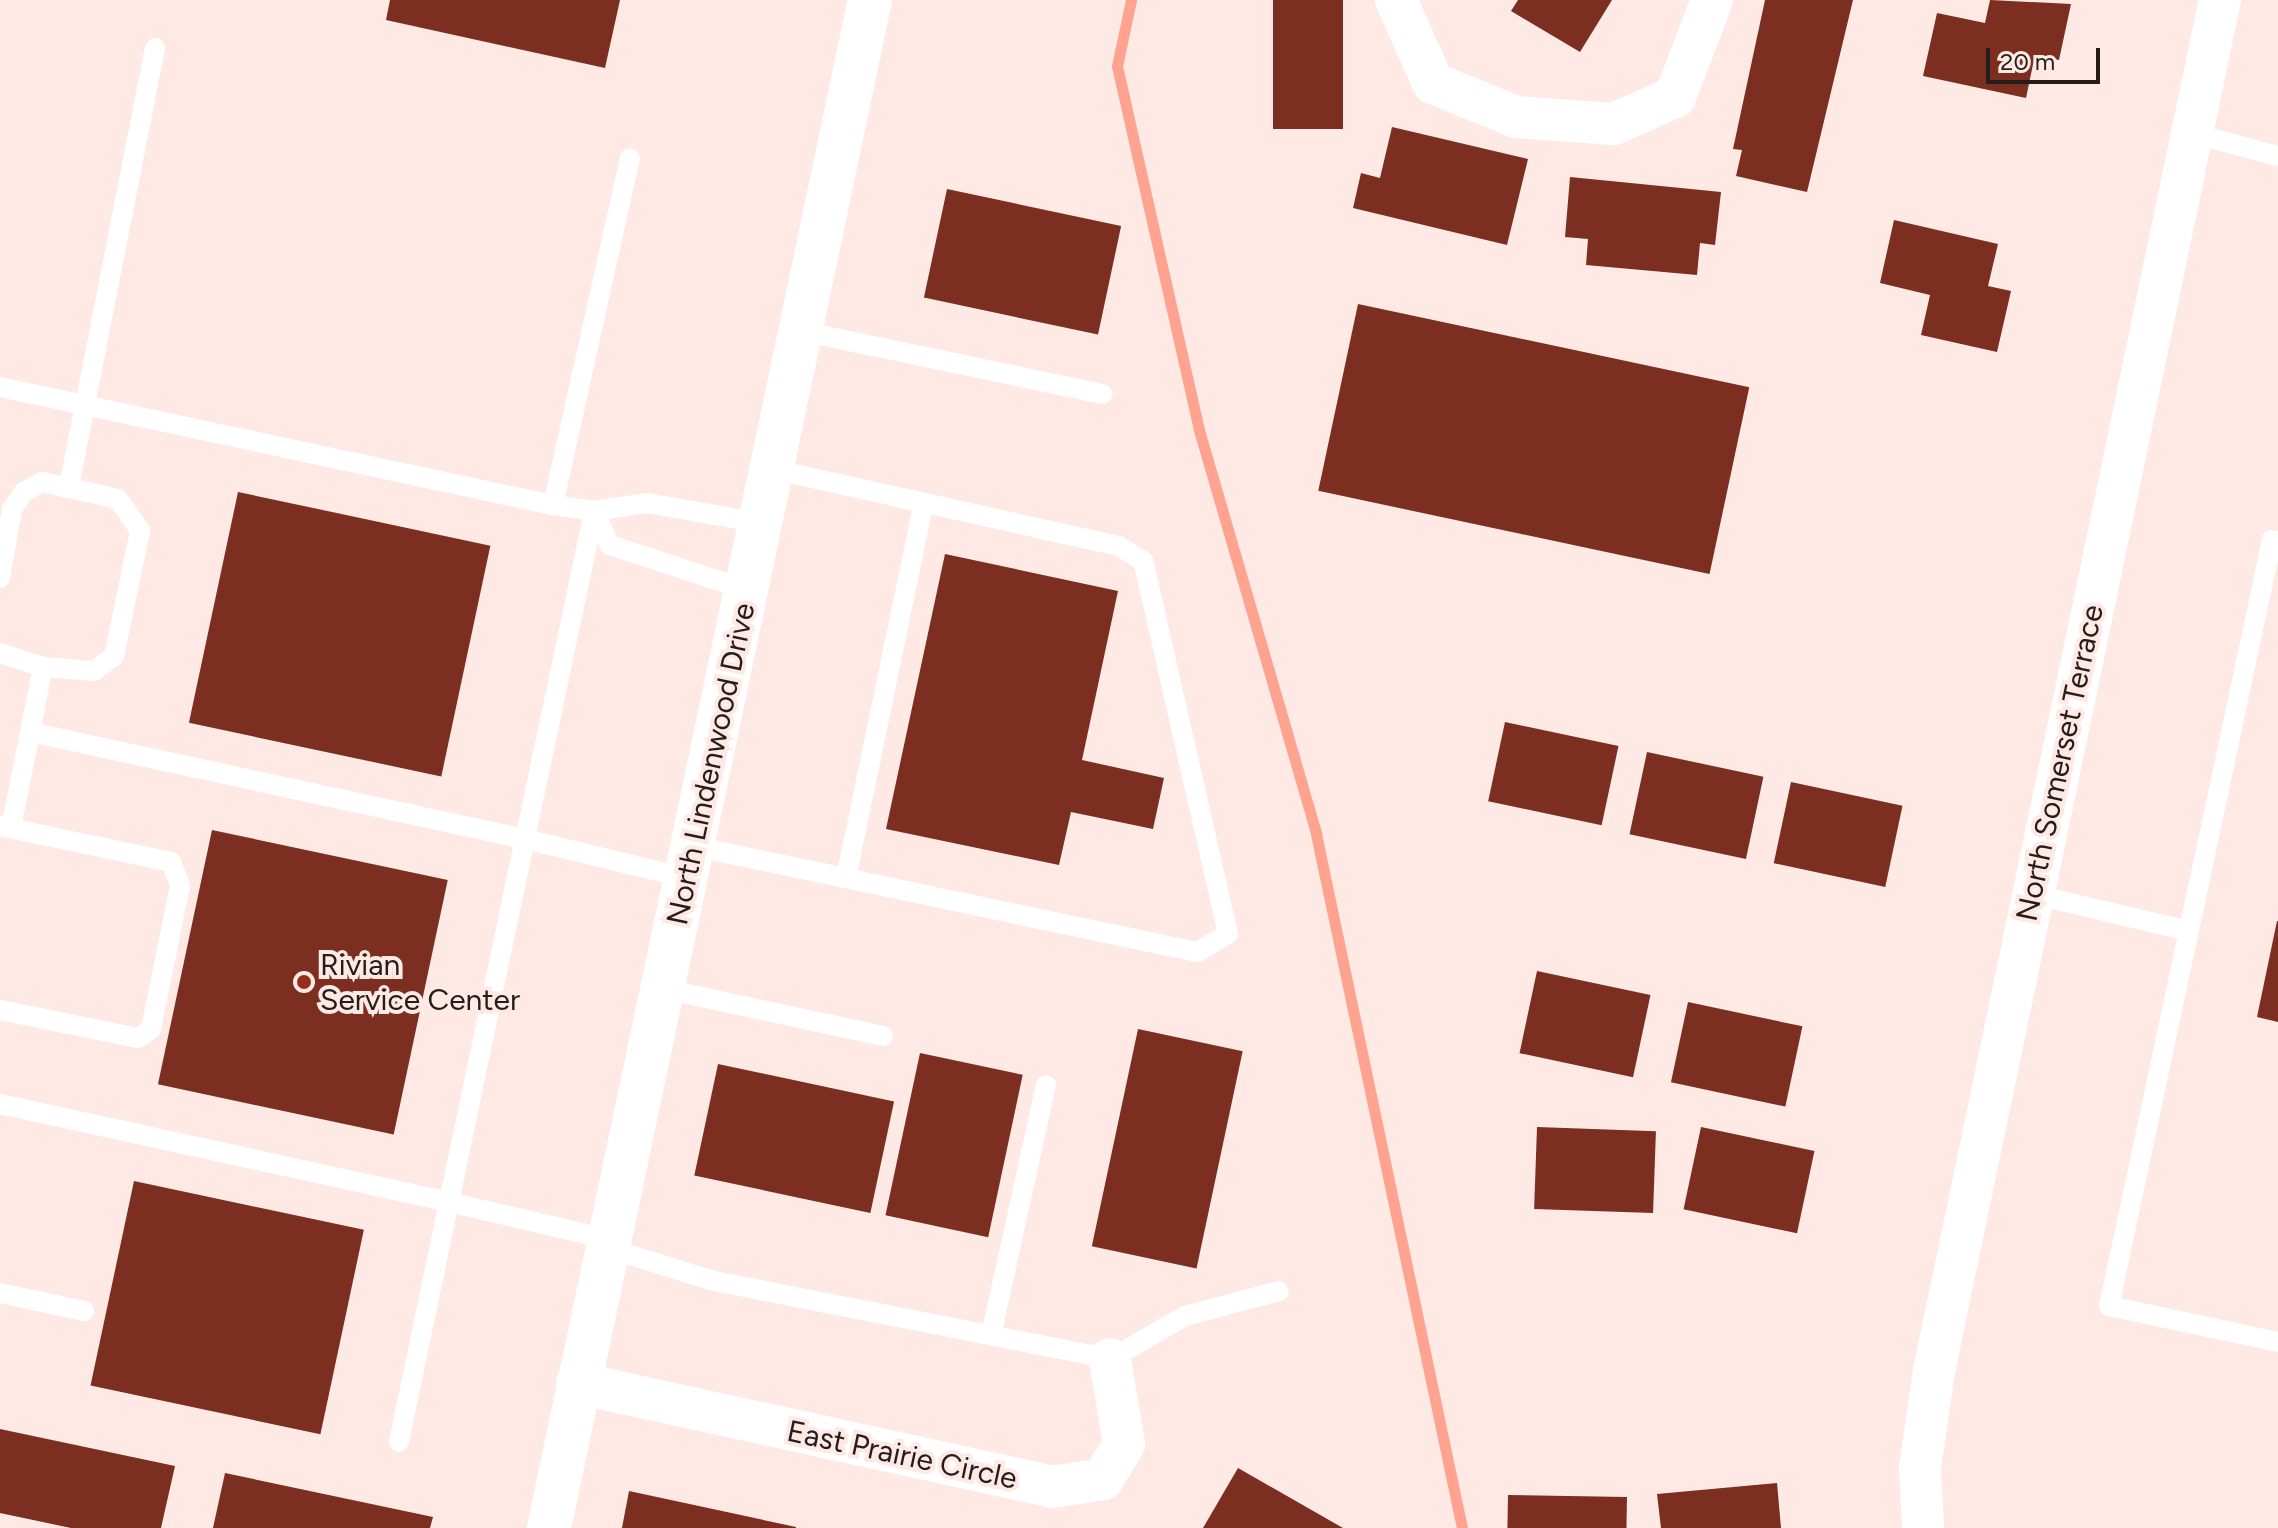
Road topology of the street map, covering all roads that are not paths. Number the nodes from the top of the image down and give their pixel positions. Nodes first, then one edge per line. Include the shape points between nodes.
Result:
1 (870, 0) edge
2 (1396, 0) edge
3 (1712, 0) edge
4 (2220, 0) edge
5 (155, 48) dead end
6 (2192, 133) junction
7 (2278, 156) edge
8 (630, 158) dead end
9 (801, 331) junction
10 (0, 387) edge
11 (1102, 394) dead end
12 (84, 405) junction
13 (772, 469) junction
14 (69, 488) junction
15 (924, 503) junction
16 (553, 505) junction
17 (594, 511) junction
18 (761, 523) junction
19 (2278, 541) edge
20 (0, 578) edge
21 (747, 590) junction
22 (0, 653) edge
23 (43, 667) junction
24 (30, 732) junction
25 (5, 827) edge
26 (525, 839) junction
27 (690, 862) junction
28 (846, 878) junction
29 (2032, 894) junction
30 (2188, 931) junction
31 (664, 989) junction
32 (0, 1010) edge
33 (883, 1036) dead end
34 (1046, 1085) dead end
35 (0, 1104) edge
36 (449, 1202) junction
37 (611, 1244) junction
38 (1279, 1291) dead end
39 (0, 1293) edge
40 (84, 1311) dead end
41 (991, 1335) junction
42 (2278, 1342) edge
43 (1110, 1359) junction
44 (577, 1383) junction
45 (399, 1442) dead end
46 (549, 1528) edge
47 (1923, 1528) edge

1 - 9 street, North Lindenwood Drive
2 - 3 street via 1433,83 1516,117 1614,124 1675,97
4 - 6 street, North Somerset Terrace
5 - 12 lane
6 - 7 lane
6 - 29 street, North Somerset Terrace
8 - 16 lane
9 - 11 lane
9 - 13 street, North Lindenwood Drive
10 - 12 lane
12 - 14 lane
12 - 16 lane
13 - 15 lane
13 - 18 street, North Lindenwood Drive
14 - 20 lane via 42,482 24,492 12,509
14 - 23 lane via 118,499 140,531 114,656 94,671
15 - 28 lane
15 - 28 lane via 1119,546 1143,561 1228,934 1197,952
16 - 17 lane
17 - 18 lane via 647,503
17 - 21 lane via 610,545
17 - 26 lane
18 - 21 street, North Lindenwood Drive
19 - 30 lane via 2272,540
21 - 27 street, North Lindenwood Drive
22 - 23 lane
23 - 24 lane
24 - 25 lane
24 - 26 lane
25 - 32 lane via 171,862 180,886 151,1029 138,1038
26 - 27 lane
26 - 36 lane
27 - 28 lane
27 - 31 street, North Lindenwood Drive
29 - 30 lane
29 - 47 street, North Somerset Terrace via 1926,1414
30 - 42 lane via 2109,1306
31 - 33 lane
31 - 37 street, North Lindenwood Drive
34 - 41 lane
35 - 36 lane
36 - 37 lane
36 - 45 lane
37 - 41 lane via 714,1281
37 - 44 street, North Lindenwood Drive
38 - 43 lane via 1185,1316
39 - 40 lane
41 - 43 lane
43 - 44 street, East Prairie Circle via 1124,1444 1103,1479 1052,1487
44 - 46 street, North Lindenwood Drive

